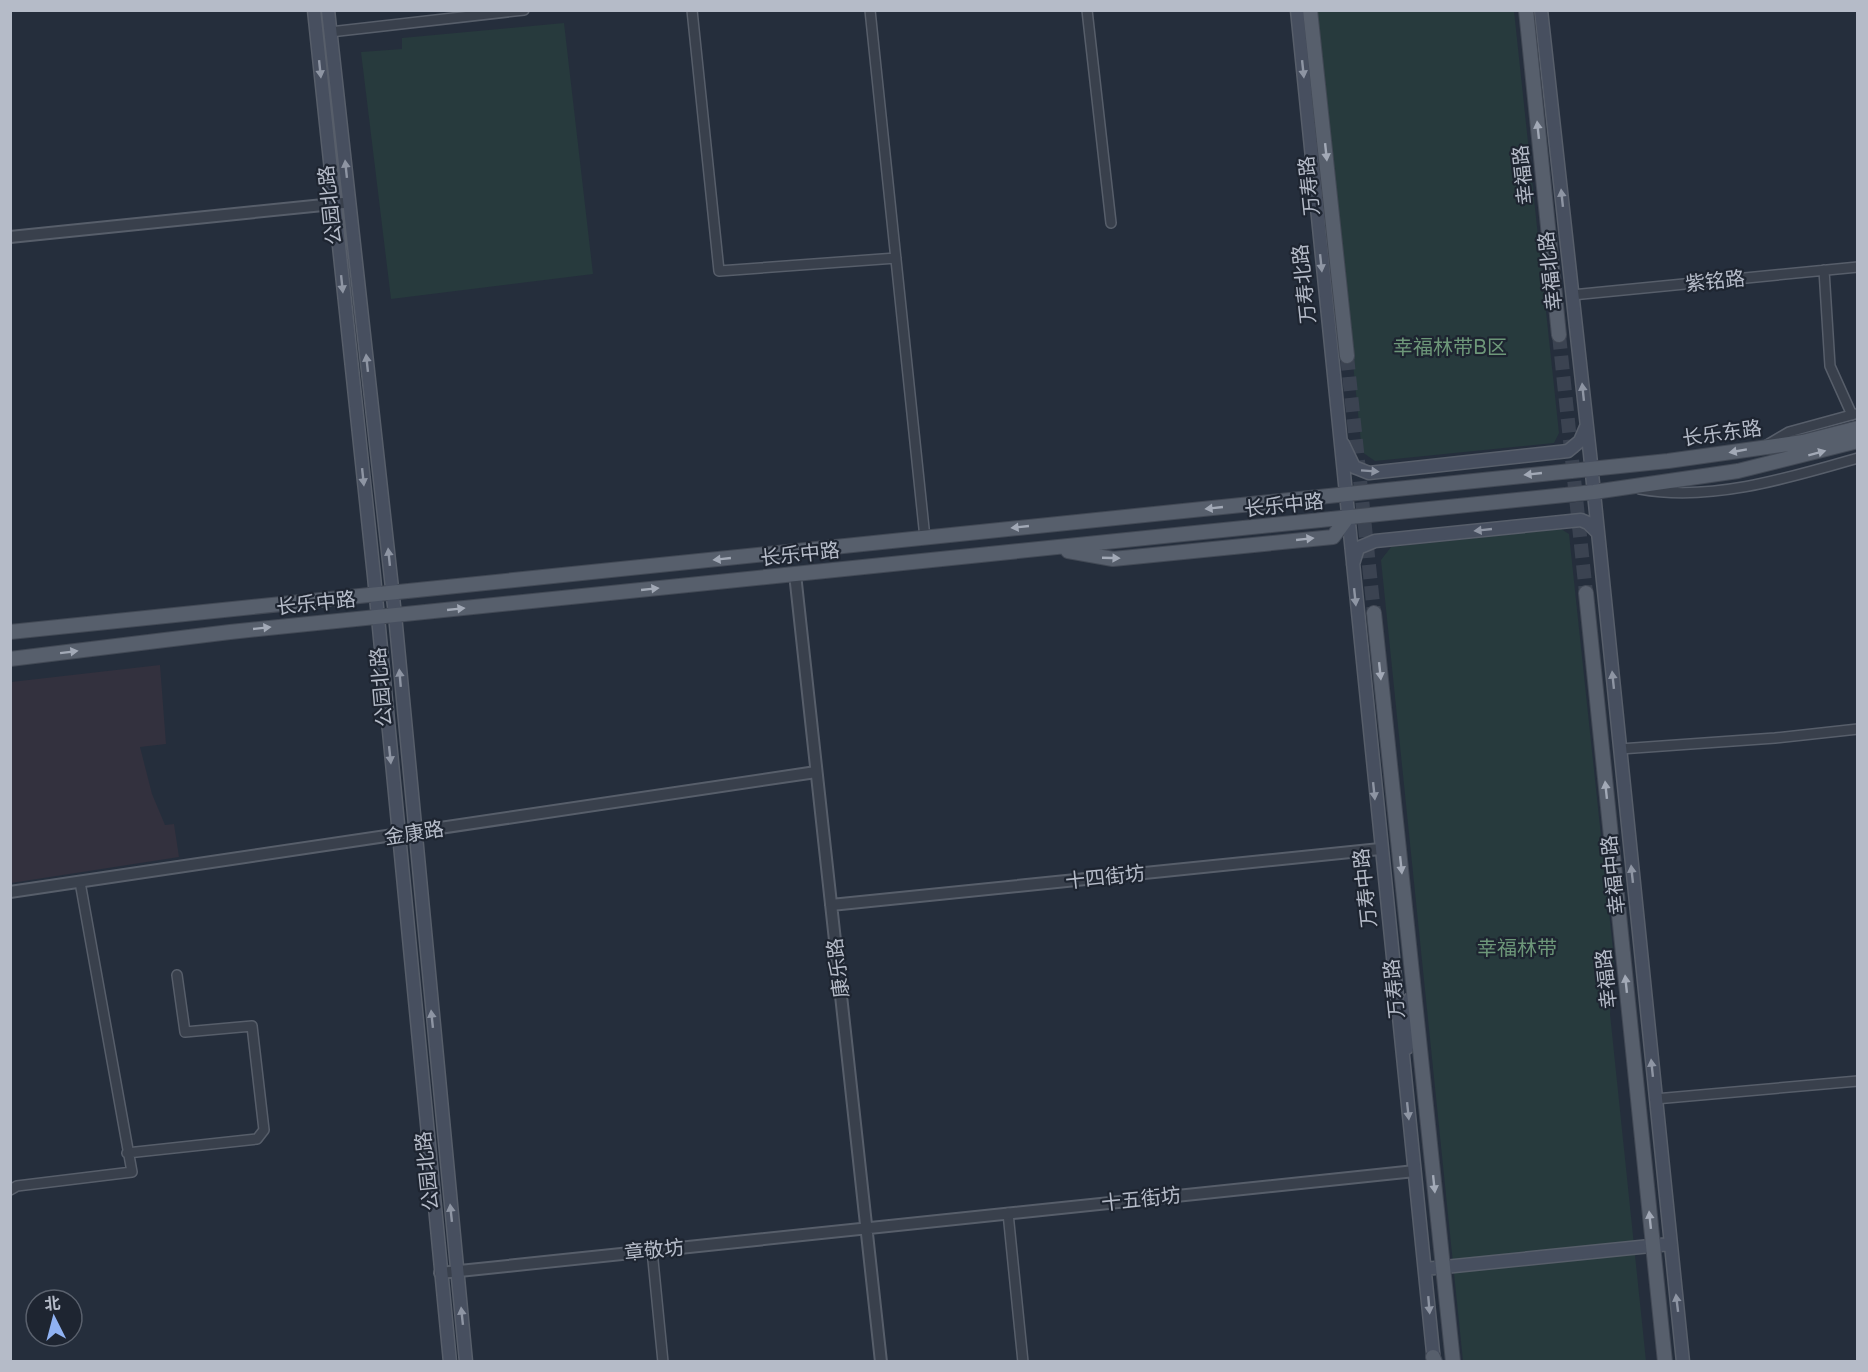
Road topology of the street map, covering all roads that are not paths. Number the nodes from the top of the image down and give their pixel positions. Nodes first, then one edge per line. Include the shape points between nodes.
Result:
1 (314, 10) edge
2 (328, 10) edge
3 (524, 10) edge
4 (692, 10) edge
5 (870, 10) edge
6 (1087, 10) edge
7 (1297, 10) edge
8 (1310, 10) edge
9 (1526, 10) edge
10 (1541, 10) edge
11 (330, 32) junction
12 (349, 202) junction
13 (333, 204) junction
14 (1111, 223) dead end
15 (10, 237) edge
16 (896, 258) junction
17 (1857, 267) edge
18 (1824, 270) junction
19 (1572, 295) junction
20 (1559, 335) tunnel mouth
21 (1347, 356) tunnel mouth
22 (1856, 419) edge
23 (1587, 422) junction
24 (1337, 429) junction
25 (1857, 441) edge
26 (1857, 458) edge
27 (1592, 468) junction
28 (1629, 487) junction
29 (1594, 492) junction
30 (1344, 494) junction
31 (1347, 518) junction
32 (991, 531) junction
33 (1598, 534) junction
34 (925, 538) junction
35 (994, 554) junction
36 (1352, 568) junction
37 (795, 574) junction
38 (393, 593) junction
39 (1586, 593) tunnel mouth
40 (376, 594) junction
41 (1374, 613) tunnel mouth
42 (395, 615) junction
43 (378, 616) junction
44 (10, 632) edge
45 (10, 659) edge
46 (1857, 729) edge
47 (1620, 749) junction
48 (816, 772) junction
49 (414, 833) junction
50 (399, 836) junction
51 (1380, 849) junction
52 (80, 882) junction
53 (10, 892) edge
54 (831, 905) junction
55 (1412, 974) junction
56 (177, 975) dead end
57 (1405, 1079) junction
58 (1857, 1081) edge
59 (1655, 1099) junction
60 (127, 1153) junction
61 (1415, 1171) junction
62 (10, 1190) edge
63 (1008, 1213) junction
64 (868, 1228) junction
65 (1670, 1244) junction
66 (1653, 1246) junction
67 (652, 1250) junction
68 (1443, 1267) junction
69 (1425, 1269) junction
70 (457, 1271) junction
71 (440, 1273) junction
72 (1434, 1360) edge
73 (450, 1362) edge
74 (466, 1362) edge
75 (663, 1362) edge
76 (881, 1362) edge
77 (1023, 1362) edge
78 (1453, 1362) edge
79 (1665, 1362) edge
80 (1683, 1362) edge

1 -> 13 main road, 公园北路
2 - 11 main road, 公园北路
3 - 11 street
4 - 16 street via 719,271
5 - 16 street
6 - 14 street
7 -> 24 main road, 万寿北路
8 -> 21 main road, 万寿路
20 -> 9 main road, 幸福路
19 -> 10 main road, 幸福北路
12 -> 11 main road, 公园北路
12 - 13 street
38 -> 12 main road, 公园北路
13 - 15 street
13 -> 40 main road, 公园北路
16 - 34 street
17 - 18 street, 紫铭路
18 - 19 street, 紫铭路
18 - 22 street via 1830,366
23 -> 19 main road, 幸福北路
22 -> 27 main road, 长乐东路 via 1803,442
24 -> 23 main road via 1354,467 1369,473 1569,451 1581,441
23 - 27 main road, 幸福北路
24 - 30 main road, 万寿北路
28 -> 25 main road, 长乐东路 via 1770,464
26 - 28 street via 1785,477 1696,493 1670,495
27 - 29 main road, 幸福北路
27 -> 30 main road, 长乐中路
28 - 29 main road, 长乐东路
29 - 31 main road, 长乐中路
29 - 33 main road, 幸福中路
30 - 31 main road, 万寿北路
30 -> 32 main road, 长乐中路
35 -> 31 main road, 长乐中路
31 - 36 main road, 万寿中路
32 - 34 main road, 长乐中路
32 - 35 main road
33 -> 36 main road via 1581,520 1375,541 1358,548
47 -> 33 main road, 幸福中路
34 -> 38 main road, 长乐中路
35 - 37 main road, 长乐中路
36 -> 51 main road, 万寿中路
42 -> 37 main road, 长乐中路
37 - 48 street, 康乐路
38 - 40 main road, 长乐中路
38 - 42 main road, 公园北路
66 -> 39 main road, 幸福路
40 - 43 main road, 公园北路
40 - 44 main road, 长乐中路
41 -> 55 main road, 万寿路
42 - 43 main road, 长乐中路
49 -> 42 main road, 公园北路
45 -> 43 main road, 长乐中路
43 -> 50 main road, 公园北路
46 - 47 street
59 -> 47 main road, 幸福中路
48 - 49 street, 金康路
48 - 54 street, 康乐路
49 - 50 street, 金康路
70 -> 49 main road, 公园北路
50 - 52 street, 金康路
50 - 71 main road, 公园北路
51 - 54 street, 十四街坊
51 - 57 main road, 万寿中路
52 - 53 street, 金康路
52 - 60 street
54 - 64 street, 康乐路
55 - 57 main road
55 -> 68 main road, 万寿路
56 - 60 street via 185,1032 252,1026 264,1130 257,1138
57 -> 61 main road, 万寿中路
58 - 59 street
59 - 65 main road, 幸福中路
60 - 62 street via 132,1172
61 - 63 street, 十五街坊
61 - 69 main road, 万寿中路
63 - 64 street, 十五街坊
63 - 77 street
64 - 67 street, 章敬坊
64 - 76 street, 康乐路
65 - 66 main road
80 -> 65 main road, 幸福中路
66 - 68 main road
66 - 79 main road, 幸福路
67 - 70 street, 章敬坊
67 - 75 street
68 - 69 main road
68 - 78 main road, 万寿路
69 -> 72 main road, 万寿中路
70 - 71 street, 章敬坊
74 -> 70 main road, 公园北路
71 - 73 main road, 公园北路

